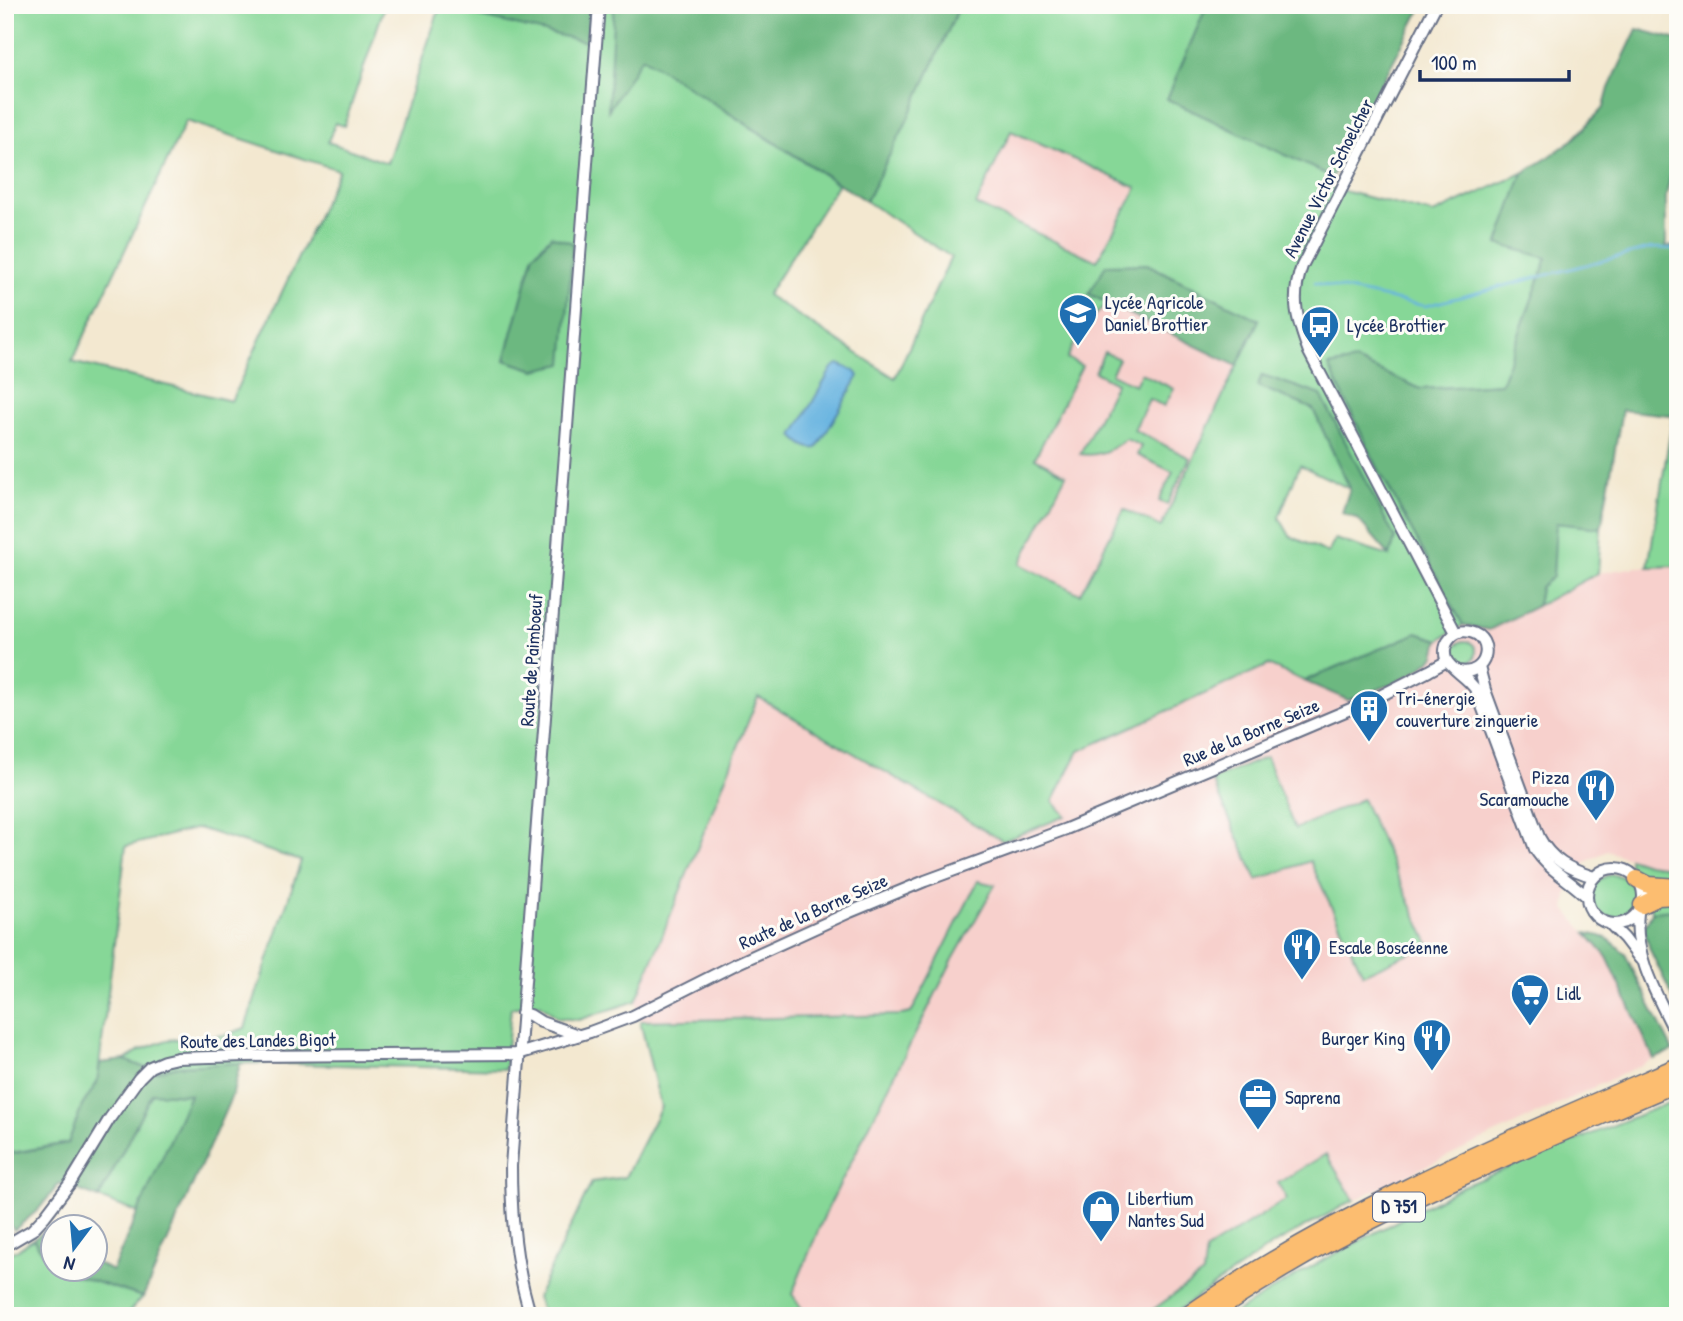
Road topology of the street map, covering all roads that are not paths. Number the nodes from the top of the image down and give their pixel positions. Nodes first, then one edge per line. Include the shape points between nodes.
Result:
1 (599, 5) edge
2 (1436, 5) edge
3 (1456, 633) junction
4 (1447, 661) junction
5 (1479, 667) junction
6 (1459, 671) junction
7 (1066, 829) joint
8 (1594, 877) junction
9 (1637, 880) junction
10 (1678, 887) edge
11 (1678, 896) edge
12 (1587, 897) junction
13 (1640, 909) junction
14 (1610, 924) junction
15 (1643, 962) junction
16 (522, 1013) junction
17 (1675, 1033) edge
18 (579, 1035) junction
19 (518, 1054) junction
20 (1678, 1058) edge
21 (1678, 1066) edge
22 (1678, 1083) edge
23 (1621, 1091) junction
24 (5, 1246) edge
25 (531, 1316) edge
26 (1185, 1316) edge
27 (1210, 1316) edge

1 - 16 street, Route de Paimboeuf
2 - 3 street, Avenue Victor Schoelcher via 1301,266 1295,300 1309,352
3 - 4 street via 1445,648
3 - 5 street via 1475,633 1483,642 1486,656
4 - 6 street
4 - 7 street, Rue de la Borne Seize via 1374,699
5 - 6 street
5 - 8 street via 1539,837 1564,865
6 - 12 street via 1476,690 1535,849
7 - 18 street, Route de la Borne Seize via 850,912 633,1016
8 - 9 street via 1615,868
8 - 12 street
9 - 10 highway
9 - 13 street via 1642,892
11 - 13 highway via 1658,897
12 - 14 street via 1595,916
13 - 14 street via 1626,922
13 - 15 street via 1636,933
14 - 15 street
15 - 17 street
16 - 18 street
16 - 19 street, Route de Paimboeuf
18 - 19 street
19 - 24 street, Route des Landes Bigot via 164,1061 150,1067 134,1085 45,1216
19 - 25 street, Route de Paimboeuf via 511,1198
20 - 23 highway via 1644,1072
21 - 23 highway, D 751
22 - 27 highway, D 751 via 1410,1201 1301,1258
23 - 26 highway, D 751 via 1367,1207 1282,1253

